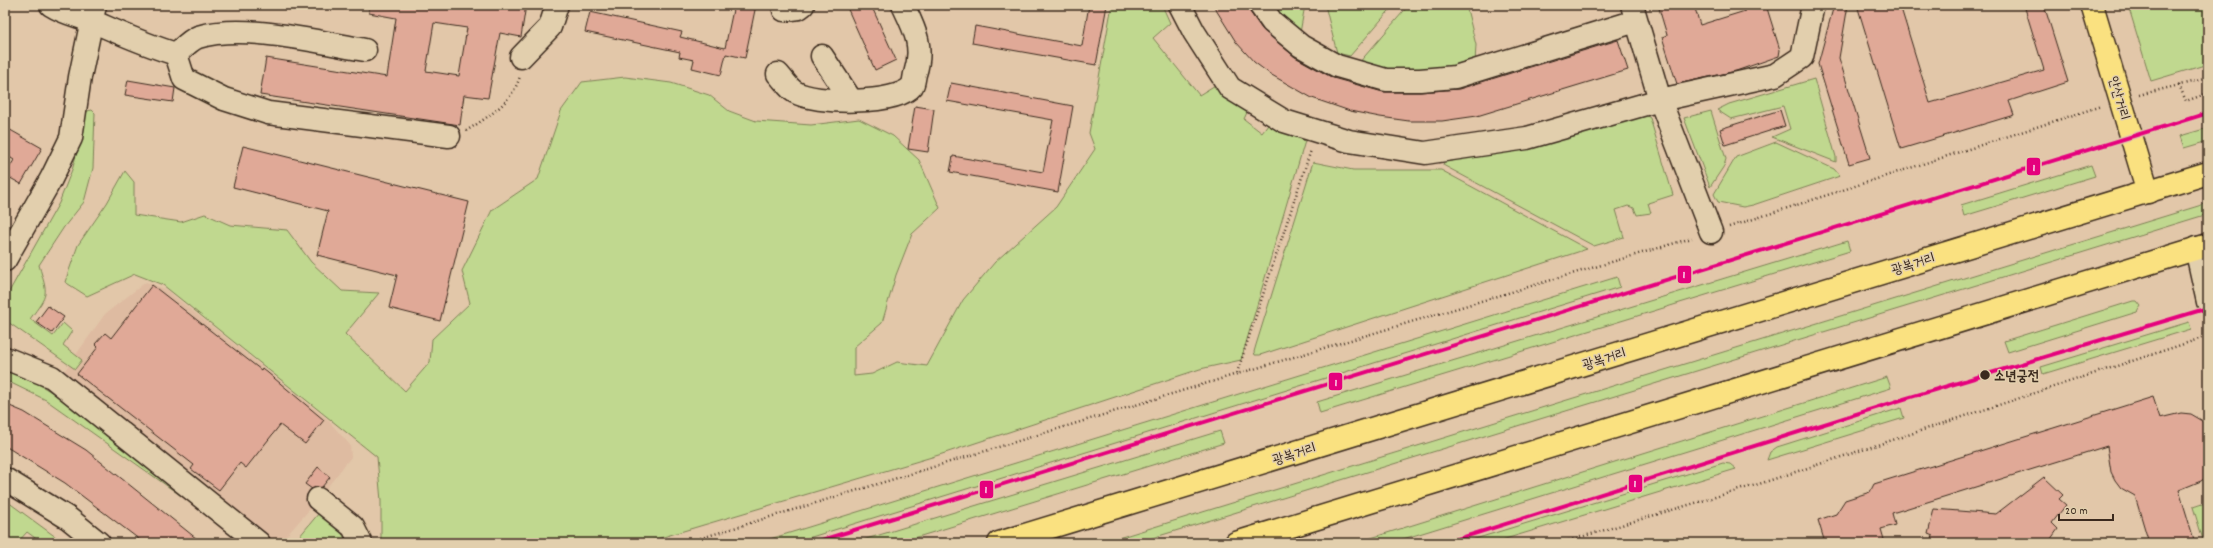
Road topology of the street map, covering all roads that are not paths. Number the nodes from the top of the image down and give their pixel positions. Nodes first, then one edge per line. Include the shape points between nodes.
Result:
1 (51, 5) edge
2 (557, 5) edge
3 (903, 5) edge
4 (1180, 5) edge
5 (1260, 5) edge
6 (1813, 5) edge
7 (2092, 5) edge
8 (94, 13) edge
9 (1634, 13) edge
10 (365, 50) dead end
11 (176, 54) junction
12 (822, 56) dead end
13 (521, 57) road end
14 (778, 74) dead end
15 (851, 100) junction
16 (1660, 100) junction
17 (449, 136) road end
18 (2208, 173) edge
19 (2148, 192) junction
20 (1712, 232) road end
21 (2204, 247) edge
22 (5, 260) edge
23 (2208, 302) edge
24 (5, 358) edge
25 (5, 479) edge
26 (318, 499) dead end
27 (98, 543) edge
28 (259, 543) edge
29 (361, 543) edge
30 (999, 543) edge
31 (1236, 543) edge

1 - 8 street via 62,12
2 - 13 street via 550,27
3 - 15 street via 917,35 920,60 912,86 899,96 866,101
4 - 16 street via 1230,88 1284,121 1349,141 1425,153 1528,138
5 - 9 street via 1272,22 1301,46 1337,66 1386,80 1455,77
6 - 16 street via 1802,57 1775,75
7 - 19 main road, 안산거리
8 - 11 street via 140,43
8 - 22 street via 80,77 71,138
9 - 16 street
10 - 11 street via 245,31 215,33 196,38
11 - 17 street via 184,79 224,99 268,113
12 - 15 street
14 - 15 street via 794,92 817,99
16 - 20 street
18 - 19 main road, 광복거리
19 - 30 main road, 광복거리
21 - 23 street
21 - 31 main road
24 - 28 street via 52,378
25 - 27 street via 68,518
26 - 29 street via 353,527

